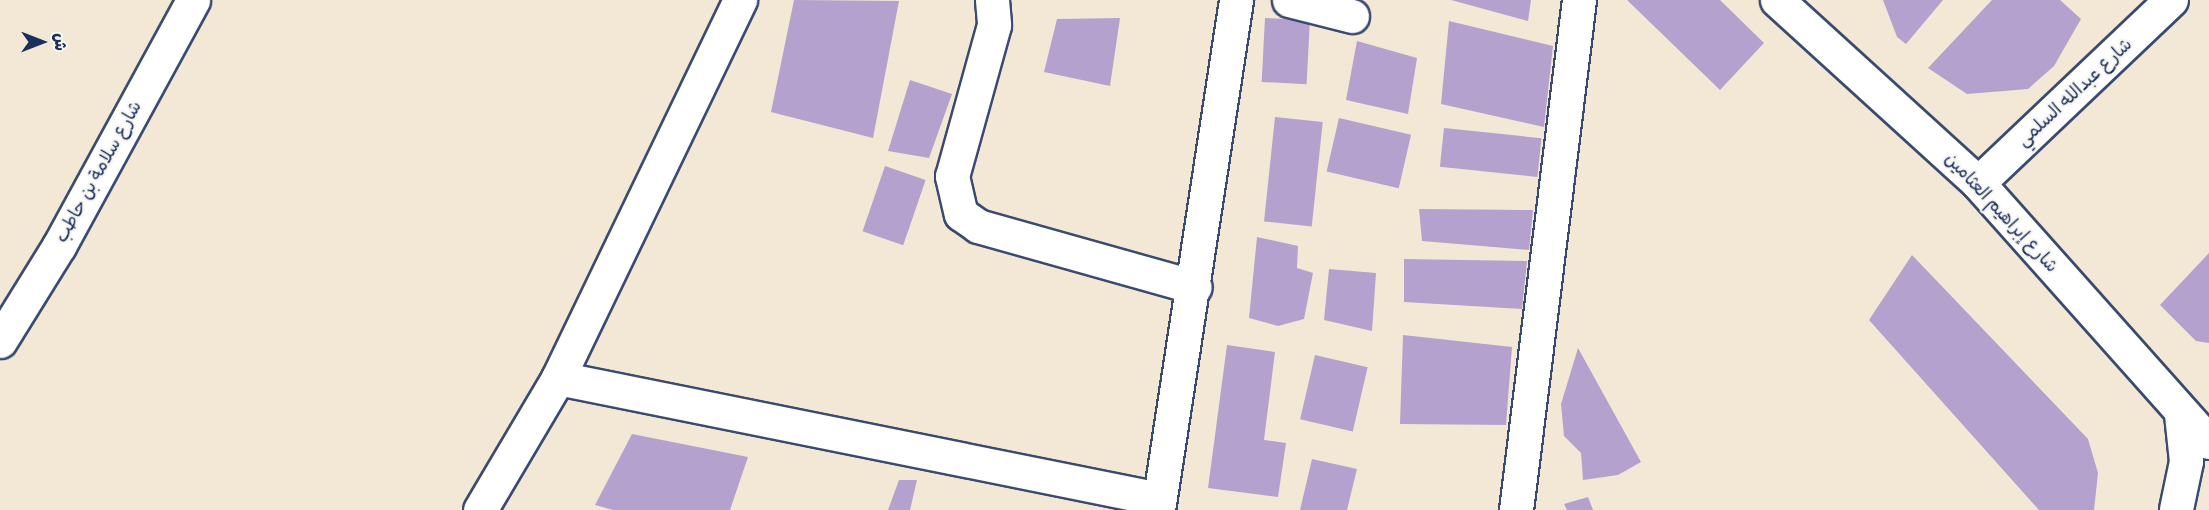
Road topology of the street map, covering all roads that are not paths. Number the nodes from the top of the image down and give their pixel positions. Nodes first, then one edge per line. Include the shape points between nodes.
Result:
1 (193, 0) edge
2 (740, 0) edge
3 (992, 0) edge
4 (1236, 0) edge
5 (1289, 0) edge
6 (1579, 0) edge
7 (1777, 0) edge
8 (2170, 0) edge
9 (1812, 13) edge
10 (1352, 16) dead end
11 (1978, 183) junction
12 (1195, 287) junction
13 (0, 341) edge
14 (558, 378) junction
15 (2195, 418) edge
16 (2209, 442) edge
17 (2209, 477) edge
18 (1159, 504) edge
19 (480, 510) edge
20 (1516, 510) edge
21 (2175, 510) edge

1 - 13 street, شارع سلامة بن حاطب via 59,246
2 - 14 street
3 - 12 street via 994,25 952,176 961,214 978,226
4 - 12 street
5 - 10 street
6 - 20 street
7 - 9 street, شارع إبراهيم العثامين
8 - 11 street, شارع عبدالله السلمي
9 - 11 street, شارع إبراهيم العثامين
11 - 15 street, شارع إبراهيم العثامين
12 - 18 street
14 - 18 street
14 - 19 street
15 - 16 street, شارع إبراهيم العثامين
15 - 21 street
17 - 21 street

